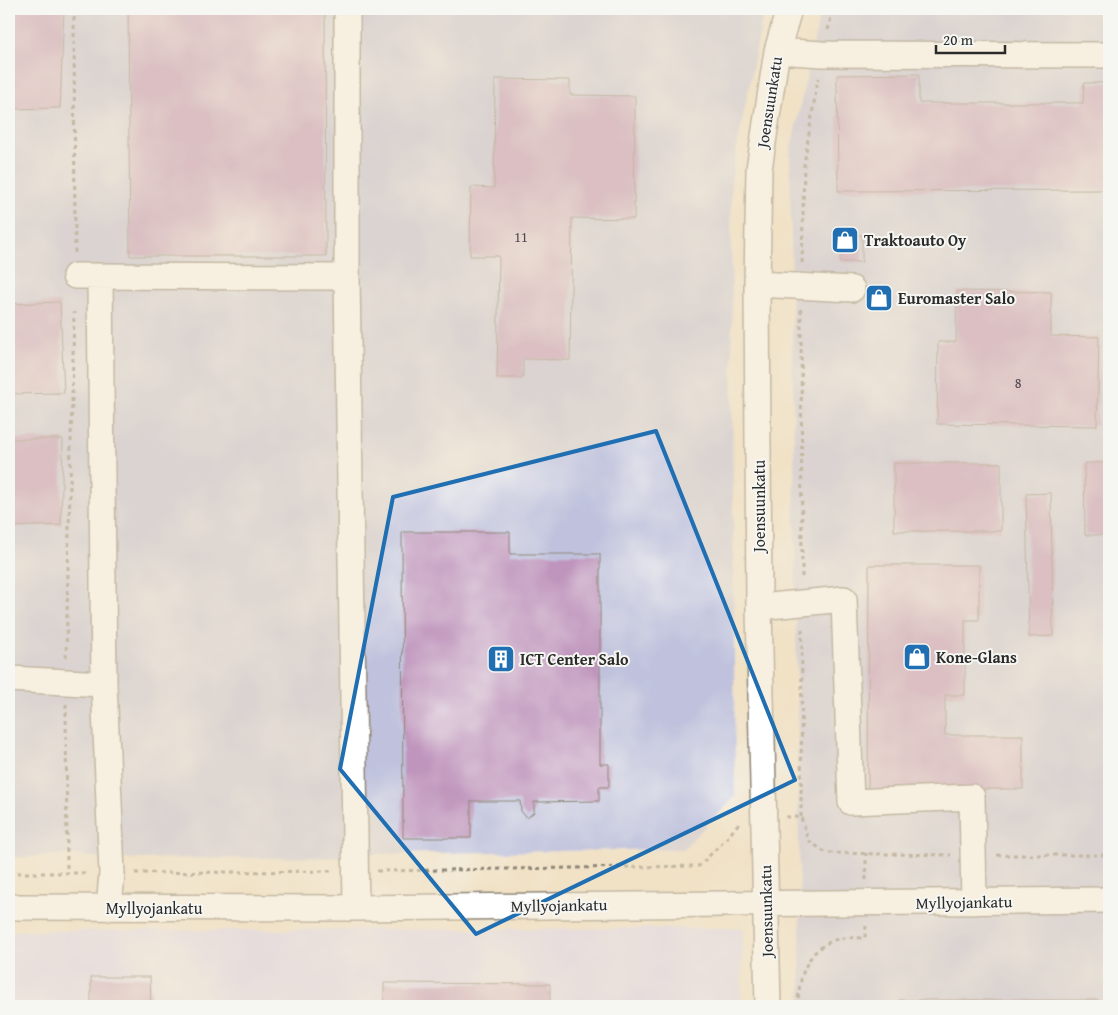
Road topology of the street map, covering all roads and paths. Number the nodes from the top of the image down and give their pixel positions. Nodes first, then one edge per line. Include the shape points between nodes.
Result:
1 (74, 9) edge
2 (347, 9) edge
3 (789, 9) edge
4 (833, 9) edge
5 (777, 51) junction
6 (822, 54) junction
7 (1109, 55) edge
8 (75, 276) junction
9 (348, 277) junction
10 (100, 278) junction
11 (757, 284) junction
12 (801, 286) junction
13 (852, 289) dead end
14 (802, 603) junction
15 (759, 607) junction
16 (9, 680) edge
17 (66, 683) junction
18 (104, 684) junction
19 (765, 817) junction
20 (801, 817) junction
21 (866, 853) junction
22 (972, 855) junction
23 (1109, 855) edge
24 (356, 871) junction
25 (9, 873) edge
26 (67, 873) junction
27 (112, 873) junction
28 (1109, 900) edge
29 (866, 902) junction
30 (974, 902) junction
31 (766, 903) junction
32 (9, 907) edge
33 (109, 908) junction
34 (356, 908) junction
35 (768, 1006) edge
36 (798, 1006) edge

1 - 8 path
2 - 9 street
3 - 5 street, Joensuunkatu
4 - 6 path
5 - 6 street
5 - 11 street, Joensuunkatu via 759,169
6 - 7 street
6 - 12 path via 804,164
8 - 10 street
8 - 17 path
9 - 10 street
9 - 24 street
10 - 18 street
11 - 12 street
11 - 15 street, Joensuunkatu
12 - 13 street
12 - 14 path
14 - 15 street
14 - 20 path
14 - 22 street via 844,599 851,802 972,797
15 - 19 street, Joensuunkatu
16 - 17 street
17 - 18 street
17 - 26 path
18 - 27 street
19 - 20 path
19 - 24 path via 742,819 699,866
19 - 31 street, Joensuunkatu
20 - 21 path via 808,840 826,852
21 - 22 path
21 - 29 path
22 - 23 path
22 - 30 street
24 - 27 path
24 - 34 street
25 - 26 path
26 - 27 path
27 - 33 street
28 - 30 street, Myllyojankatu
29 - 30 street, Myllyojankatu
29 - 31 street, Myllyojankatu
29 - 36 path via 865,938 839,938 823,946 808,960 798,985
31 - 34 street, Myllyojankatu
31 - 35 street, Joensuunkatu
32 - 33 street, Myllyojankatu
33 - 34 street, Myllyojankatu

